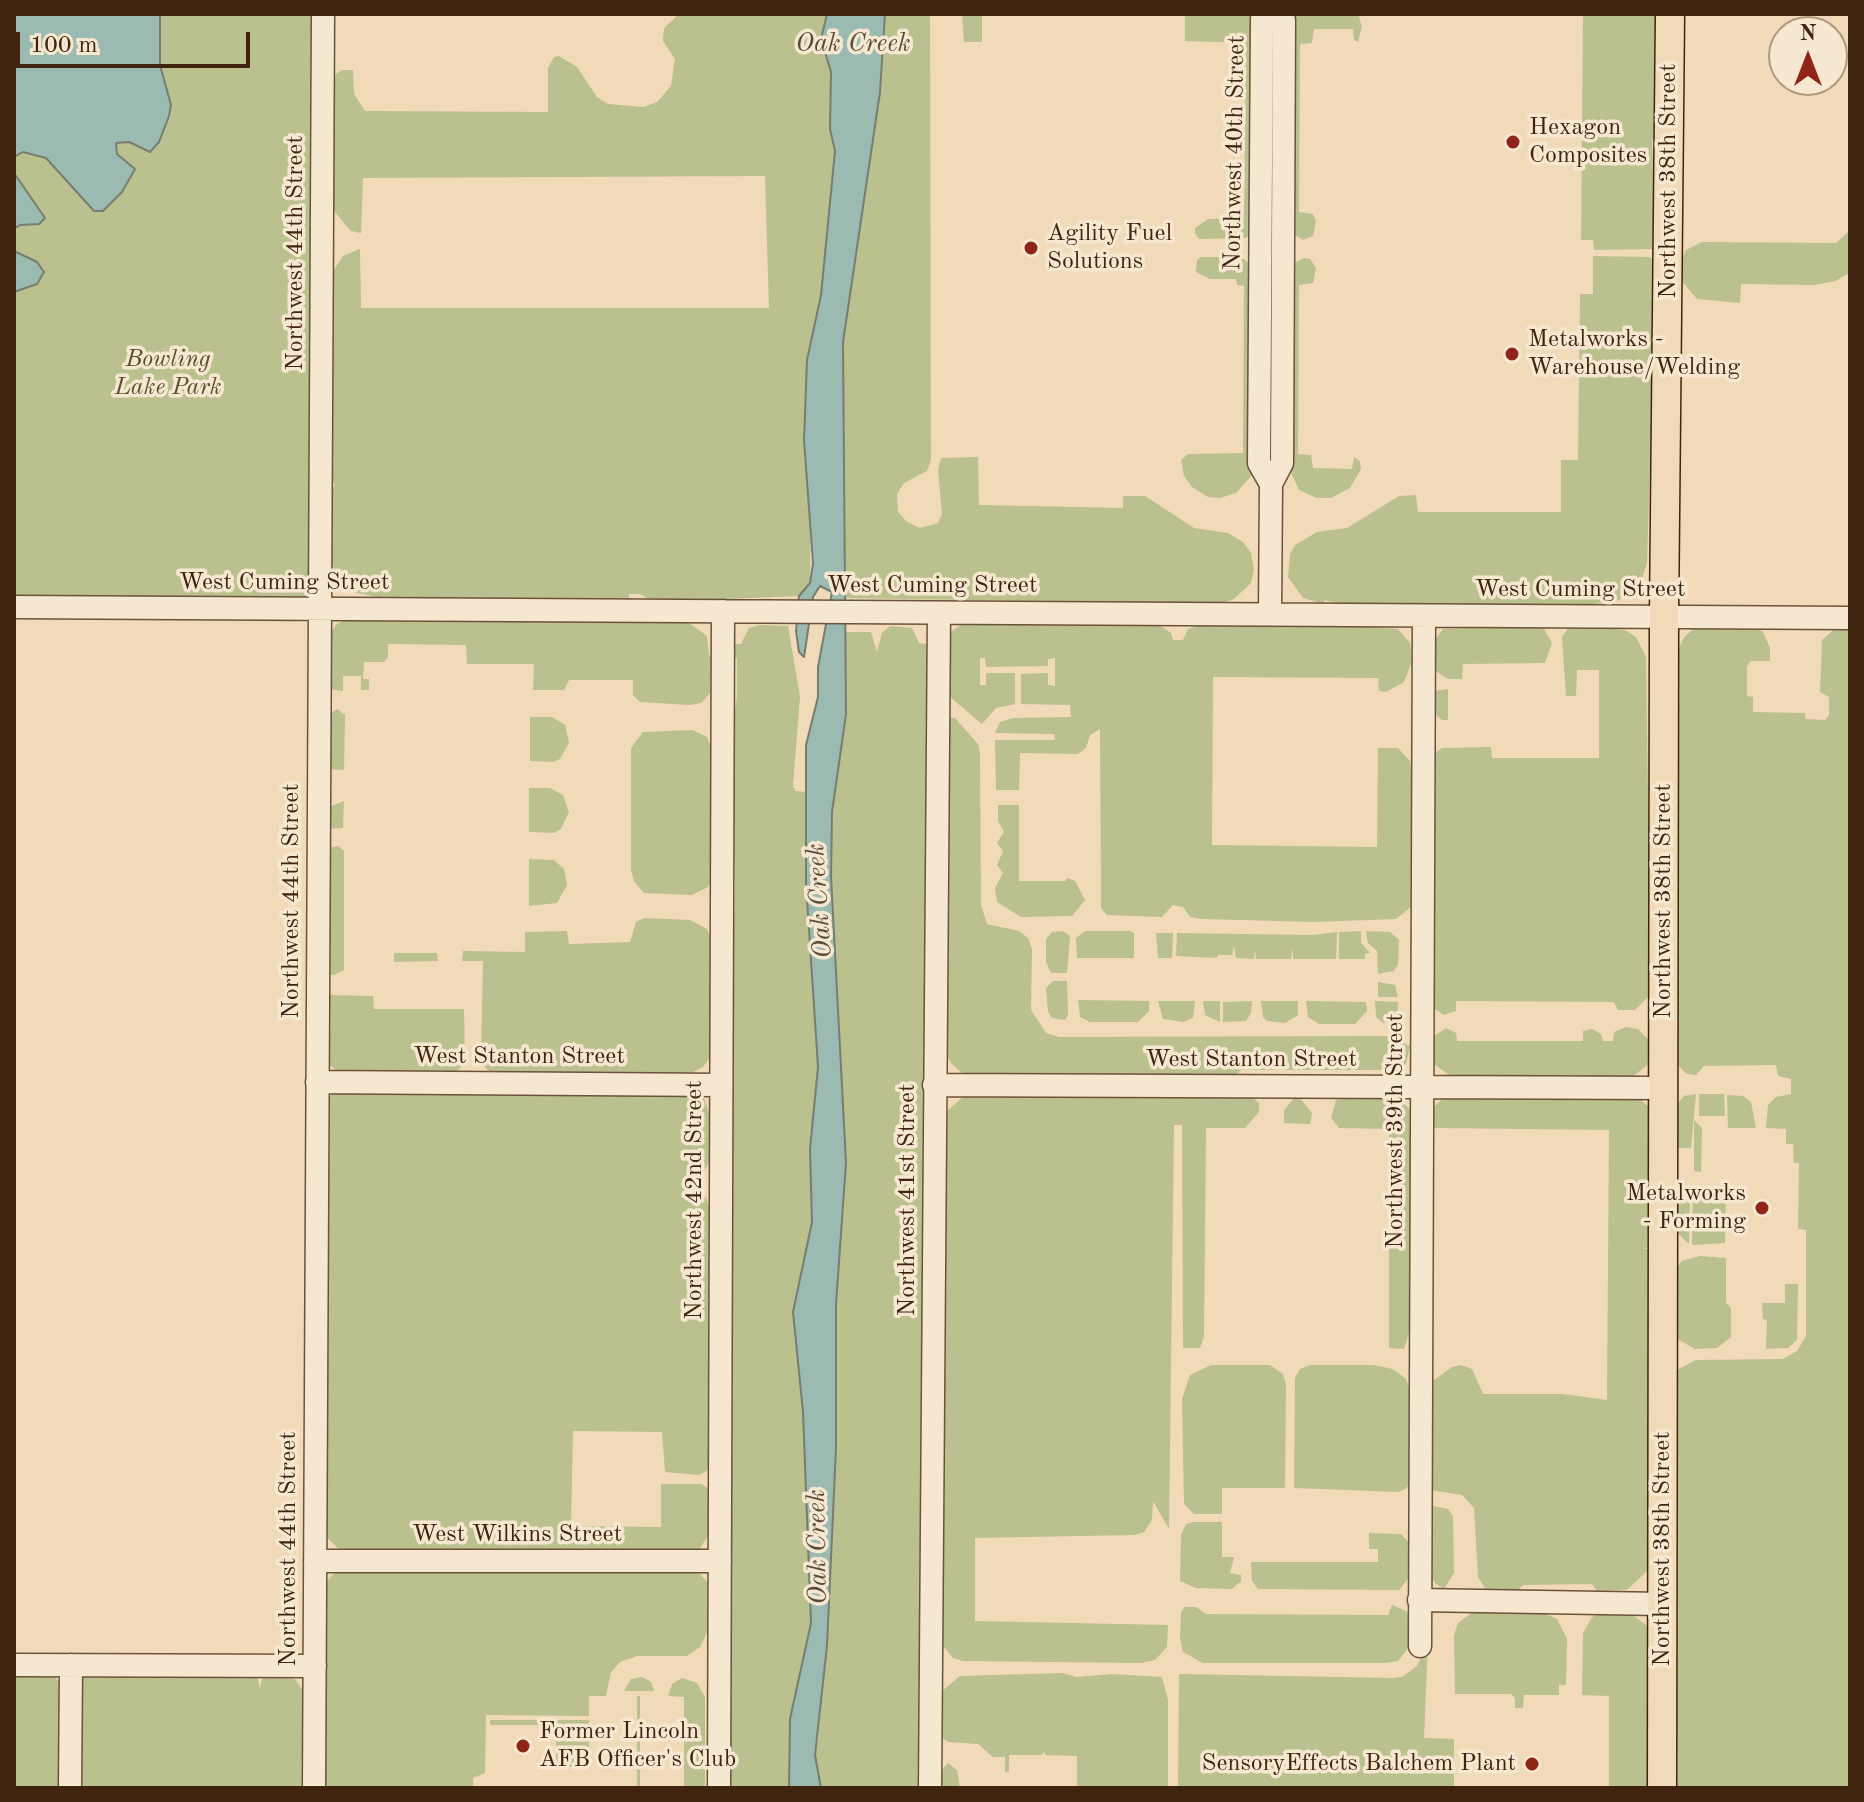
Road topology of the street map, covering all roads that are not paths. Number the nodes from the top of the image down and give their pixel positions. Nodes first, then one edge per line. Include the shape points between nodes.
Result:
1 (323, 14) edge
2 (1670, 14) edge
3 (1273, 19) dead end
4 (14, 607) edge
5 (321, 609) junction
6 (723, 611) junction
7 (939, 613) junction
8 (1270, 613) junction
9 (1424, 616) junction
10 (1664, 616) junction
11 (1850, 618) edge
12 (317, 1082) junction
13 (721, 1085) junction
14 (934, 1085) junction
15 (1422, 1086) junction
16 (1664, 1088) junction
17 (315, 1561) junction
18 (720, 1561) junction
19 (1419, 1600) junction
20 (1662, 1604) junction
21 (1420, 1646) dead end
22 (14, 1665) edge
23 (71, 1665) junction
24 (315, 1666) junction
25 (70, 1788) edge
26 (314, 1788) edge
27 (719, 1788) edge
28 (930, 1788) edge
29 (1662, 1788) edge

1 - 5 street, Northwest 44th Street
2 - 10 main road, Northwest 38th Street
3 - 8 street, Northwest 40th Street via 1259,463 1271,484
4 - 5 street, West Cuming Street
5 - 6 street, West Cuming Street
5 - 12 street, Northwest 44th Street
6 - 7 street, West Cuming Street
6 - 13 street, Northwest 42nd Street
7 - 8 street, West Cuming Street
7 - 14 street, Northwest 41st Street
8 - 9 street, West Cuming Street
9 - 10 street, West Cuming Street
9 - 15 street, Northwest 39th Street
10 - 11 street, West Cuming Street
10 - 16 main road, Northwest 38th Street
12 - 13 street, West Stanton Street
12 - 17 street, Northwest 44th Street
13 - 18 street, Northwest 42nd Street
14 - 15 street, West Stanton Street
14 - 28 street, Northwest 41st Street
15 - 16 street, West Stanton Street
15 - 19 street, Northwest 39th Street
16 - 20 main road, Northwest 38th Street
17 - 18 street, West Wilkins Street
17 - 24 street, Northwest 44th Street
18 - 27 street, Northwest 42nd Street
19 - 20 street
19 - 21 street, Northwest 39th Street
20 - 29 main road, Northwest 38th Street
22 - 23 street
23 - 24 street
23 - 25 street
24 - 26 street, Northwest 44th Street

